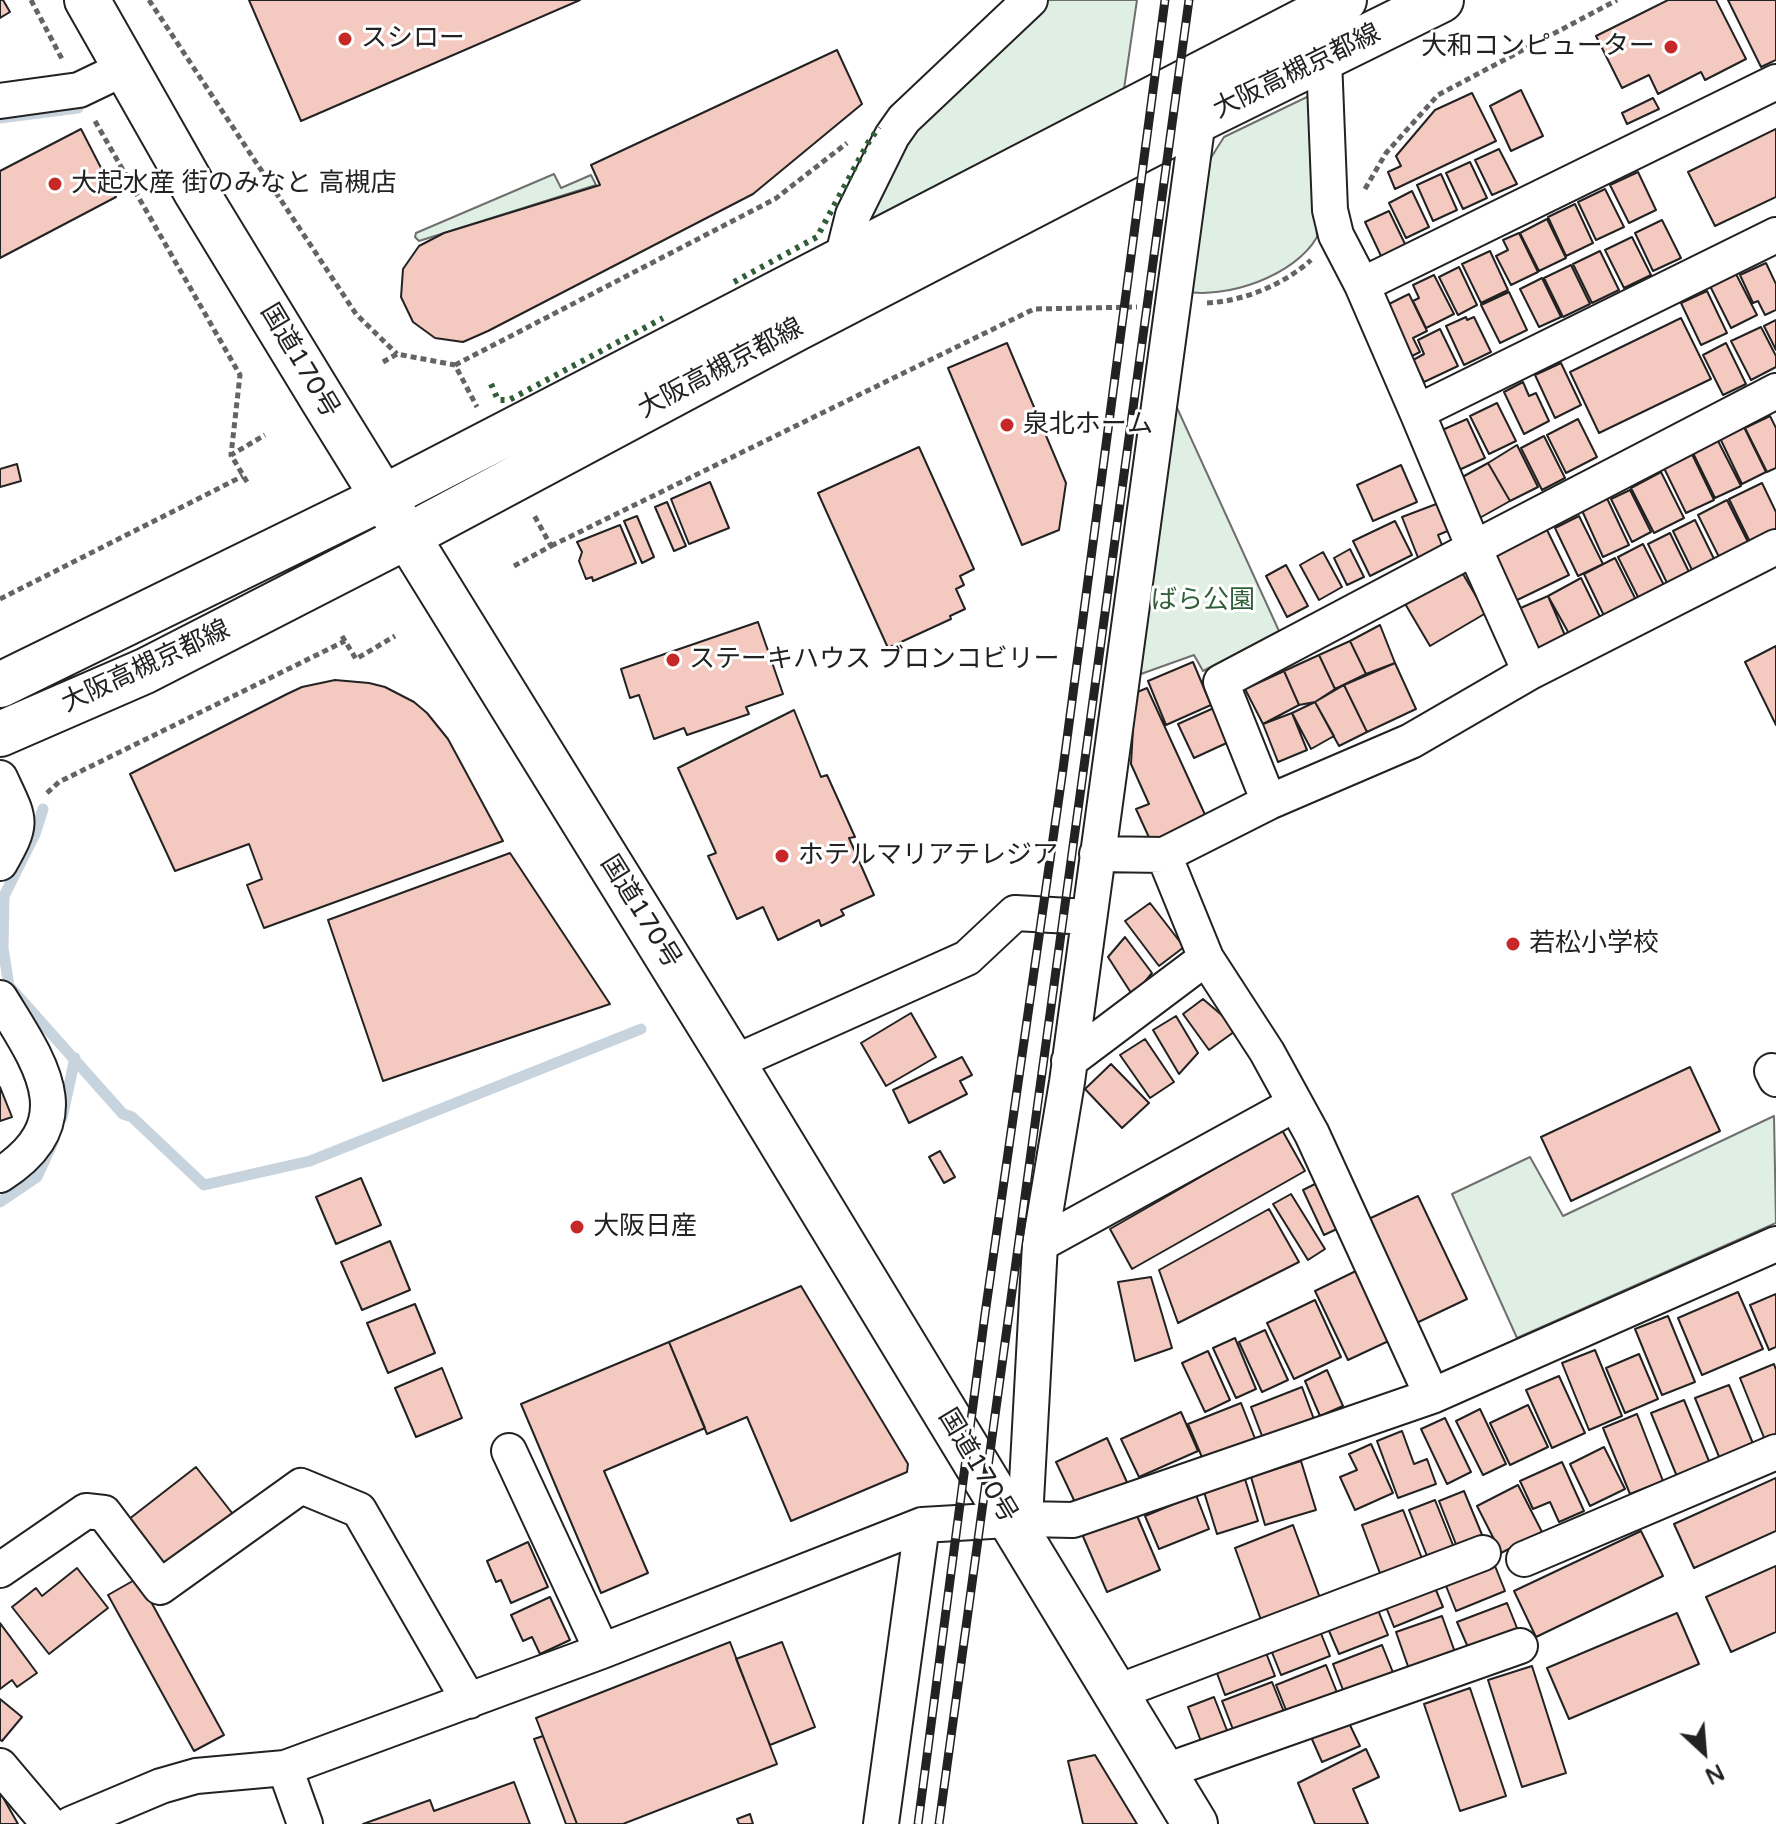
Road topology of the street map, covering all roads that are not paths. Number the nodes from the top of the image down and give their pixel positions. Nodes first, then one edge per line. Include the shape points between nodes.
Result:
1 (87, 0) edge
2 (1030, 0) edge
3 (1344, 0) edge
4 (1441, 0) edge
5 (1324, 59) junction
6 (127, 67) junction
7 (1776, 82) edge
8 (0, 101) edge
9 (1198, 120) junction
10 (1776, 235) edge
11 (842, 259) junction
12 (1362, 285) junction
13 (1776, 391) edge
14 (1417, 412) junction
15 (384, 497) junction
16 (408, 536) junction
17 (1776, 547) edge
18 (1474, 548) junction
19 (1530, 672) junction
20 (0, 685) edge
21 (0, 734) edge
22 (0, 778) edge
23 (1269, 802) junction
24 (1097, 854) junction
25 (1164, 855) junction
26 (0, 863) edge
27 (1089, 917) junction
28 (1206, 958) junction
29 (0, 998) edge
30 (1069, 1061) junction
31 (733, 1063) junction
32 (1295, 1104) junction
33 (0, 1175) edge
34 (1040, 1244) junction
35 (1776, 1244) edge
36 (1432, 1396) junction
37 (509, 1451) dead end
38 (1776, 1452) edge
39 (1018, 1520) junction
40 (922, 1525) junction
41 (1483, 1553) dead end
42 (1524, 1559) dead end
43 (0, 1570) edge
44 (1520, 1646) dead end
45 (602, 1651) junction
46 (1115, 1693) junction
47 (469, 1701) junction
48 (0, 1766) edge
49 (285, 1768) junction
50 (1163, 1772) junction
51 (49, 1824) edge
52 (71, 1824) edge
53 (305, 1824) edge
54 (881, 1824) edge
55 (1195, 1824) edge

1 - 6 main road, 国道170号
2 - 11 street via 904,119 853,215
3 - 11 main road, 大阪高槻京都線
4 - 5 main road, 大阪高槻京都線
5 - 9 main road, 大阪高槻京都線
5 - 12 street via 1330,210 1336,235
6 - 8 street via 79,90
6 - 15 main road, 国道170号 via 195,190
7 - 12 street
9 - 16 main road, 大阪高槻京都線
9 - 24 street
10 - 14 street
11 - 15 main road, 大阪高槻京都線
12 - 14 street
13 - 18 street
14 - 18 street
15 - 16 main road, 国道170号
15 - 20 main road, 大阪高槻京都線
16 - 21 main road, 大阪高槻京都線 via 145,671
16 - 31 main road, 国道170号
17 - 19 street
18 - 19 street
18 - 23 street via 1221,682
19 - 23 street via 1411,741
22 - 26 street via 16,813 17,833
23 - 25 street
24 - 25 street
24 - 27 street
25 - 28 street
27 - 30 street
27 - 31 street via 1015,913 967,958
28 - 30 street
28 - 32 street
29 - 33 street via 40,1064 48,1100 40,1137 29,1153
30 - 34 street
31 - 39 main road, 国道170号
32 - 34 street
32 - 36 street
34 - 39 street
35 - 36 street
36 - 39 street via 1073,1520
37 - 45 street
38 - 42 street
39 - 40 street
39 - 46 main road, 国道170号
40 - 45 street
40 - 54 street
41 - 46 street
43 - 47 street via 86,1511 104,1513 160,1587 301,1486 359,1510
44 - 50 street
45 - 47 street
46 - 50 main road, 国道170号
47 - 49 street
48 - 51 street
49 - 52 street via 196,1776
49 - 53 street
50 - 55 main road, 国道170号

